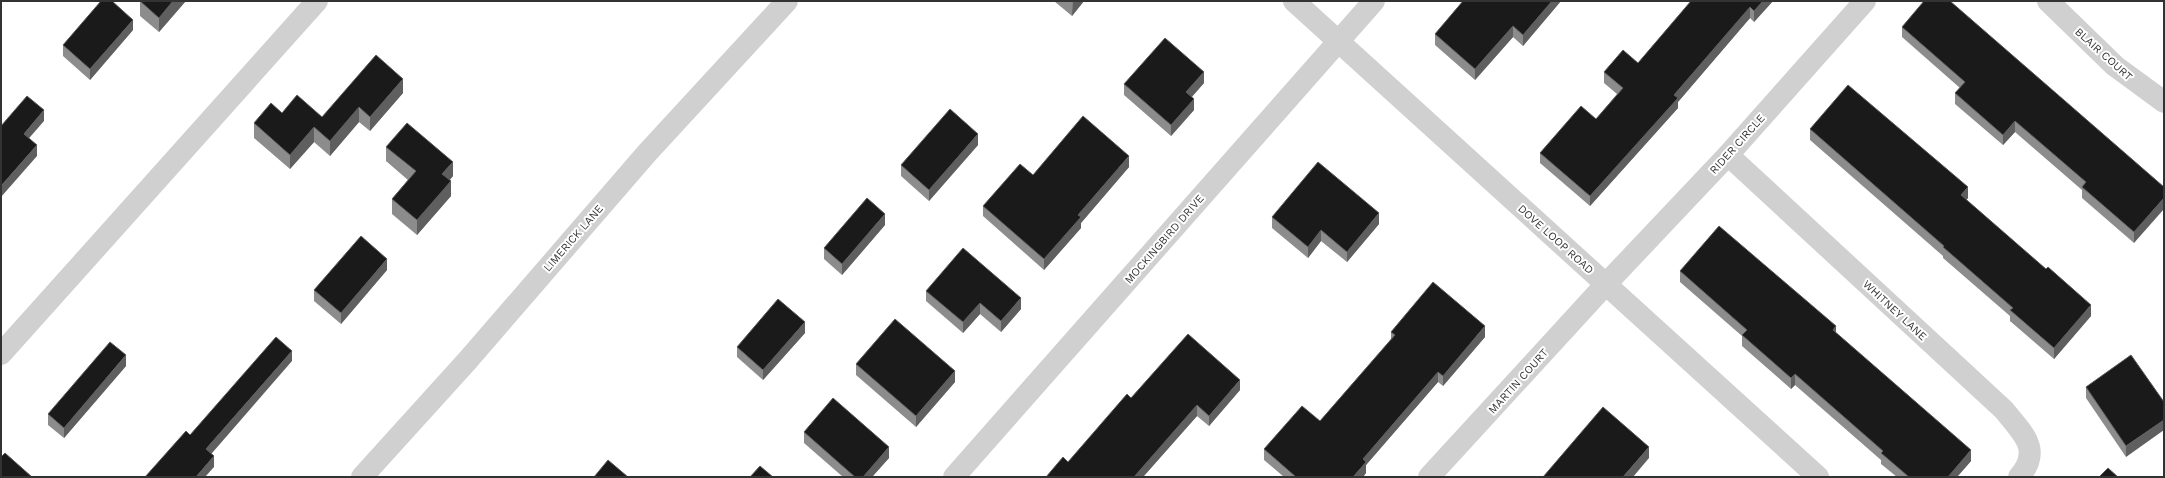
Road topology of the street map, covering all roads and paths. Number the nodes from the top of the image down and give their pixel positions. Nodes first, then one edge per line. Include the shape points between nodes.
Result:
1 (317, 1) edge
2 (787, 1) edge
3 (1294, 1) edge
4 (1374, 1) edge
5 (1865, 1) edge
6 (2048, 1) edge
7 (1339, 42) junction
8 (2164, 102) edge
9 (1728, 155) junction
10 (1606, 284) junction
11 (1, 354) edge
12 (362, 477) edge
13 (954, 477) edge
14 (1429, 477) edge
15 (1818, 477) edge
16 (2019, 477) edge

1 - 11 street
2 - 12 street, LIMERICK LANE via 646,153 468,360
3 - 7 street, DOVE LOOP ROAD
4 - 7 street, MOCKINGBIRD DRIVE
5 - 9 street, RIDER CIRCLE
6 - 8 street, BLAIR COURT via 2115,66
7 - 10 street, DOVE LOOP ROAD
7 - 13 street, MOCKINGBIRD DRIVE
9 - 10 street, RIDER CIRCLE
9 - 16 street, WHITNEY LANE via 2004,410 2028,440 2031,454 2026,469
10 - 14 street, MARTIN COURT
10 - 15 street, DOVE LOOP ROAD

